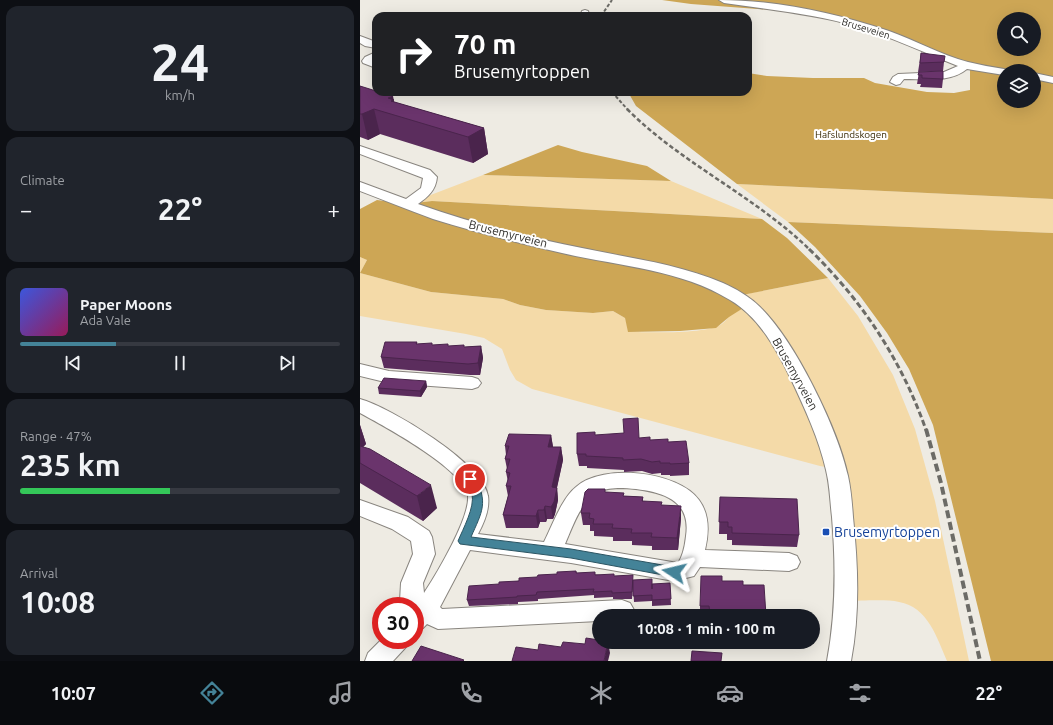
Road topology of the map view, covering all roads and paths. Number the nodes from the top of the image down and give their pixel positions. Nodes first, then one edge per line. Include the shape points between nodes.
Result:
1 (724, 0) edge
2 (360, 39) edge
3 (372, 44) edge
4 (965, 65) junction
5 (997, 71) edge
6 (1041, 77) edge
7 (1053, 80) edge
8 (896, 82) dead end
9 (360, 150) edge
10 (360, 186) edge
11 (407, 204) junction
12 (360, 370) edge
13 (472, 383) dead end
14 (360, 405) edge
15 (360, 508) edge
16 (464, 541) junction
17 (551, 551) junction
18 (691, 558) junction
19 (789, 562) dead end
20 (412, 597) edge
21 (424, 610) edge
22 (592, 611) edge
23 (424, 616) edge
24 (388, 649) edge
25 (377, 661) edge
26 (839, 661) edge

1 - 4 street, Bruseveien via 812,13 855,23
2 - 3 street
4 - 5 street, Bruseveien
4 - 8 street via 953,73 902,76
6 - 7 street
9 - 11 street via 430,177 431,183 422,196
10 - 11 street, Brusemyrveien
11 - 26 street, Brusemyrveien via 451,220 561,248 666,270 707,282 736,296 762,320 789,357 818,417 836,469 841,502 847,601
12 - 13 street via 389,377
14 - 16 street via 446,456 470,479 478,495 474,518
15 - 20 street via 400,523 421,537 424,554 412,583
16 - 17 street
16 - 21 street
17 - 18 street via 674,572 683,572 688,568
17 - 18 street via 584,491 595,484 628,480 664,486 676,491 688,501 696,515 698,526
18 - 19 street
22 - 23 street via 438,619
24 - 25 street

